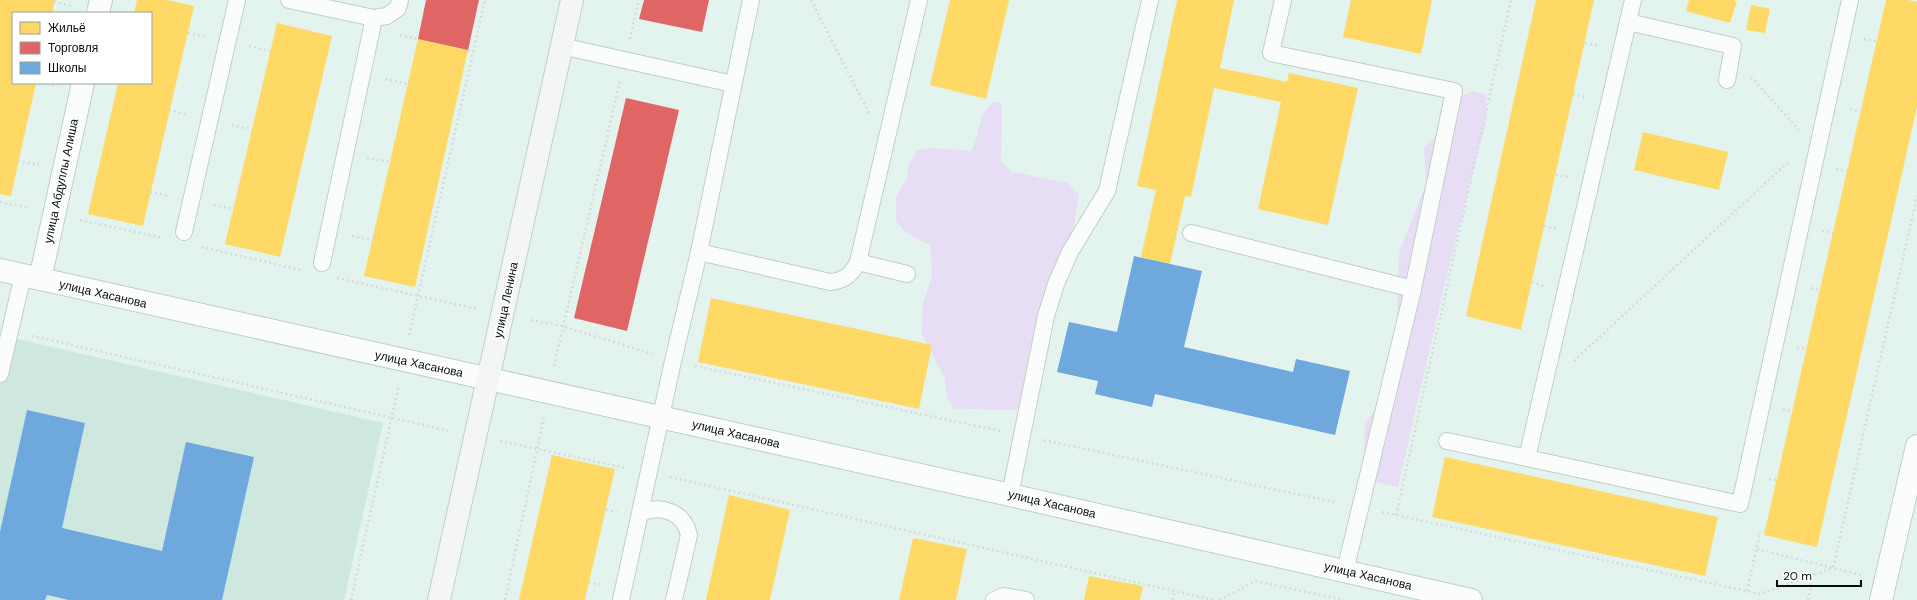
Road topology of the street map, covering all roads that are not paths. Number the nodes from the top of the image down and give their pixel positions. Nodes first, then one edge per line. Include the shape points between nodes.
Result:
1 (101, 0) edge
2 (236, 0) edge
3 (289, 0) edge
4 (400, 0) edge
5 (572, 0) edge
6 (750, 0) edge
7 (919, 0) edge
8 (1150, 0) edge
9 (1283, 0) edge
10 (1633, 0) edge
11 (1850, 0) edge
12 (98, 12) edge
13 (374, 18) junction
14 (1628, 22) junction
15 (561, 46) junction
16 (1726, 80) dead end
17 (83, 84) edge
18 (734, 84) junction
19 (184, 232) dead end
20 (1191, 233) dead end
21 (699, 252) junction
22 (858, 262) junction
23 (315, 267) road end
24 (0, 270) edge
25 (907, 274) dead end
26 (31, 277) junction
27 (1413, 289) junction
28 (0, 374) edge
29 (489, 379) junction
30 (661, 418) junction
31 (1447, 441) dead end
32 (1917, 446) edge
33 (1527, 458) junction
34 (1010, 495) junction
35 (640, 513) junction
36 (1345, 571) junction
37 (1883, 595) edge
38 (439, 600) edge
39 (621, 600) edge
40 (674, 600) edge
41 (994, 600) edge
42 (1026, 600) edge
43 (1471, 600) edge

1 - 12 street
2 - 19 lane
3 - 13 lane
4 - 13 lane via 398,8 387,16
5 - 15 main road, улица Ленина
6 - 18 lane
7 - 22 lane
8 - 34 lane via 1107,191 1070,252 1046,316
9 - 27 lane via 1271,53 1454,91
10 - 14 lane
11 - 33 lane via 1740,504
13 - 23 lane
14 - 16 lane via 1733,46
14 - 33 lane
15 - 18 lane
15 - 29 main road, улица Ленина
17 - 26 street, улица Абдуллы Алиша via 54,214
18 - 21 lane
20 - 27 lane
21 - 22 lane via 830,282 846,278
21 - 30 lane
22 - 25 lane
24 - 26 street, улица Хасанова
26 - 28 lane via 10,331
26 - 29 street, улица Хасанова
27 - 36 lane
29 - 30 street, улица Хасанова
29 - 38 main road, улица Ленина
30 - 34 street, улица Хасанова
30 - 35 lane
31 - 33 lane
32 - 37 street
34 - 36 street, улица Хасанова
35 - 39 lane
35 - 40 lane via 647,510 671,513 681,517 687,525 689,535
36 - 43 street, улица Хасанова
41 - 42 lane via 1004,596

